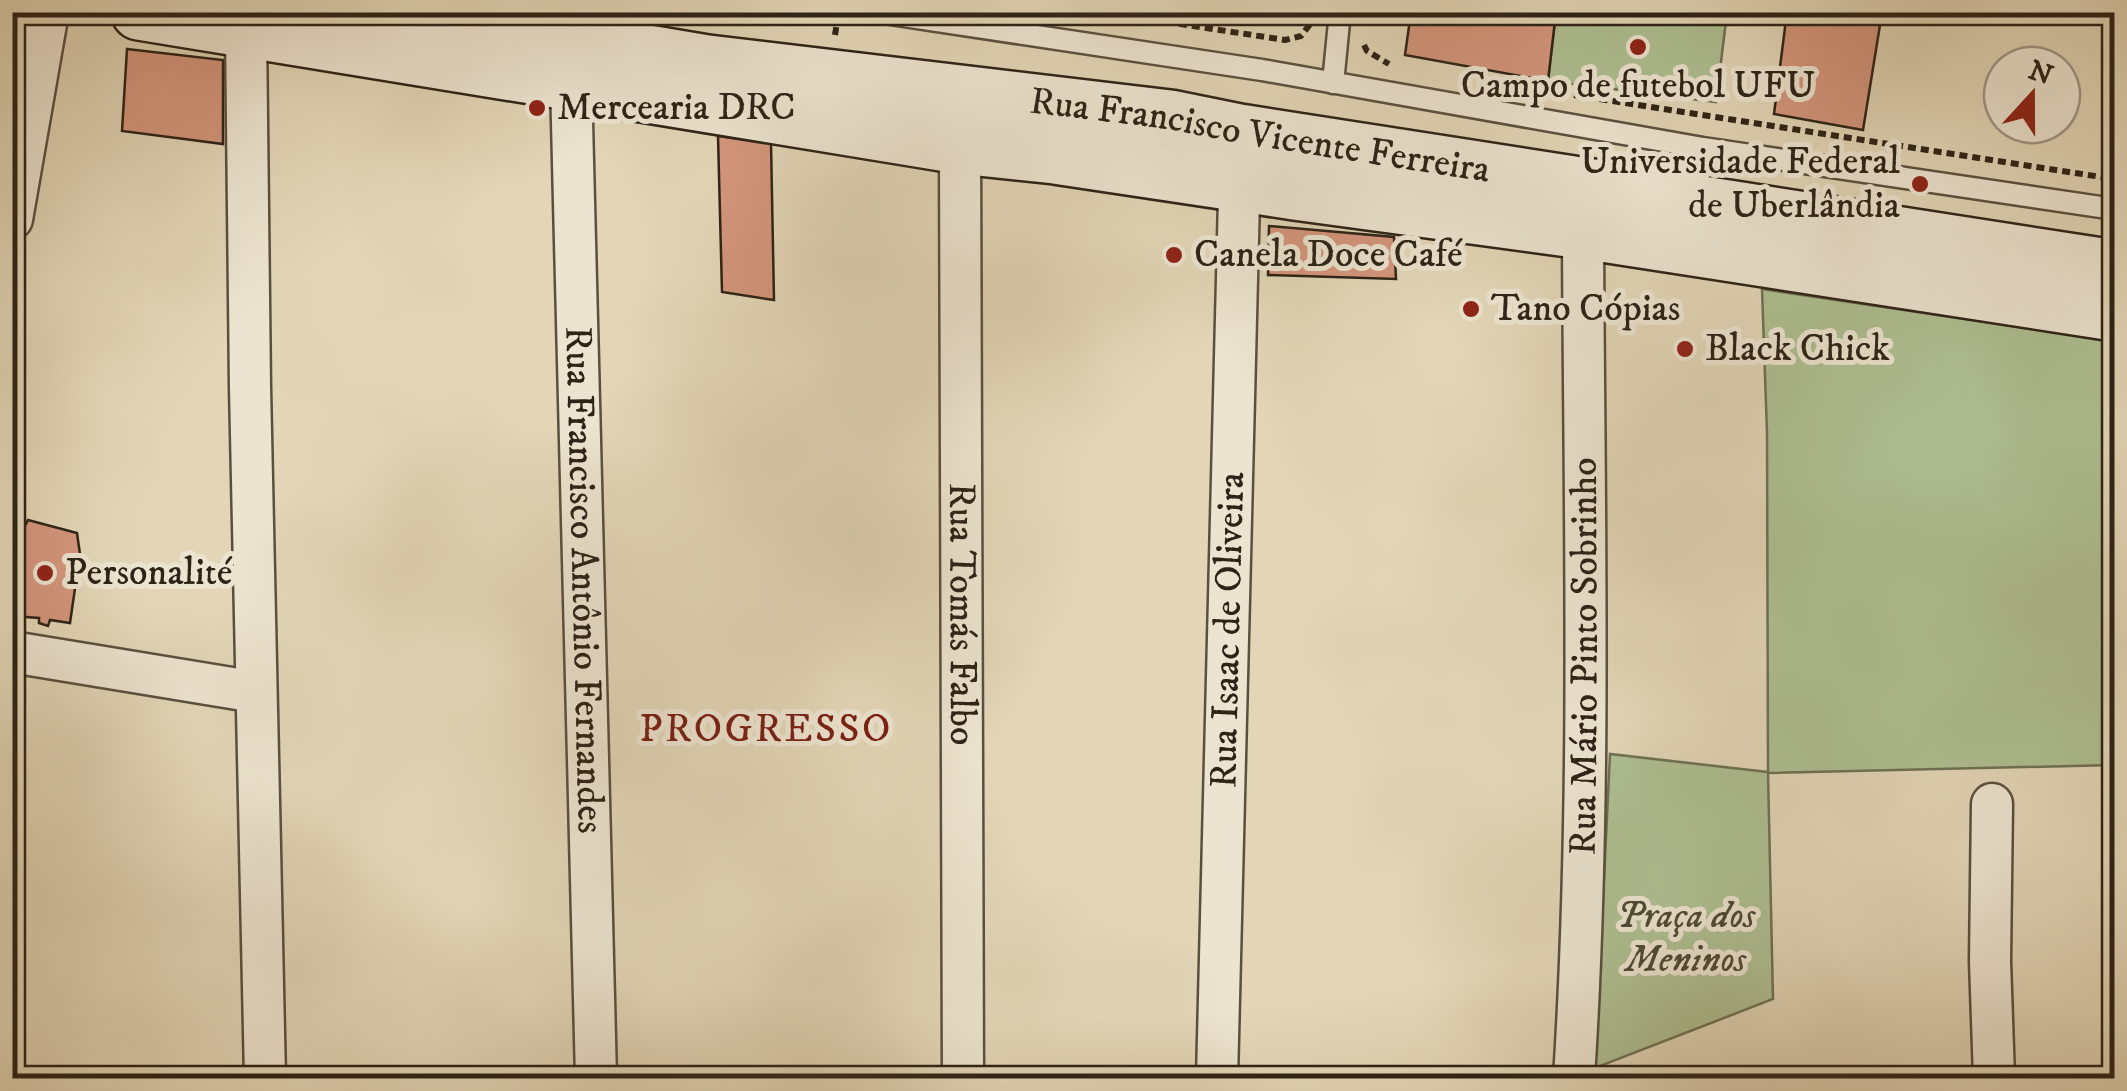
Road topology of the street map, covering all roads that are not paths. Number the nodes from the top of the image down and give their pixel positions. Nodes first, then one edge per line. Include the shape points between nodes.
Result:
1 (48, 12) edge
2 (138, 12) edge
3 (404, 12) edge
4 (878, 12) edge
5 (1340, 12) edge
6 (246, 31) junction
7 (572, 82) junction
8 (1334, 83) junction
9 (960, 146) junction
10 (1240, 158) junction
11 (2114, 209) edge
12 (12, 219) edge
13 (1583, 230) junction
14 (2114, 268) edge
15 (2114, 313) edge
16 (12, 652) edge
17 (256, 692) junction
18 (1992, 804) dead end
19 (265, 1078) edge
20 (596, 1078) edge
21 (963, 1078) edge
22 (1217, 1078) edge
23 (1574, 1078) edge
24 (1994, 1078) edge

1 - 12 street
2 - 6 main road, Rua Francisco Vicente Ferreira
3 - 10 main road, Rua Francisco Vicente Ferreira via 708,62 1170,118
4 - 8 lane
5 - 8 lane
6 - 7 main road, Rua Francisco Vicente Ferreira
6 - 17 street
7 - 9 main road, Rua Francisco Vicente Ferreira
7 - 20 street, Rua Francisco Antônio Fernandes
8 - 11 lane via 1684,145
9 - 10 main road, Rua Francisco Vicente Ferreira via 1055,156
9 - 21 street, Rua Tomás Falbo
10 - 13 main road
10 - 14 main road, Rua Francisco Vicente Ferreira
10 - 22 street, Rua Isaac de Oliveira
13 - 15 main road
13 - 23 street, Rua Mário Pinto Sobrinho via 1588,676
16 - 17 street
17 - 19 street
18 - 24 street

